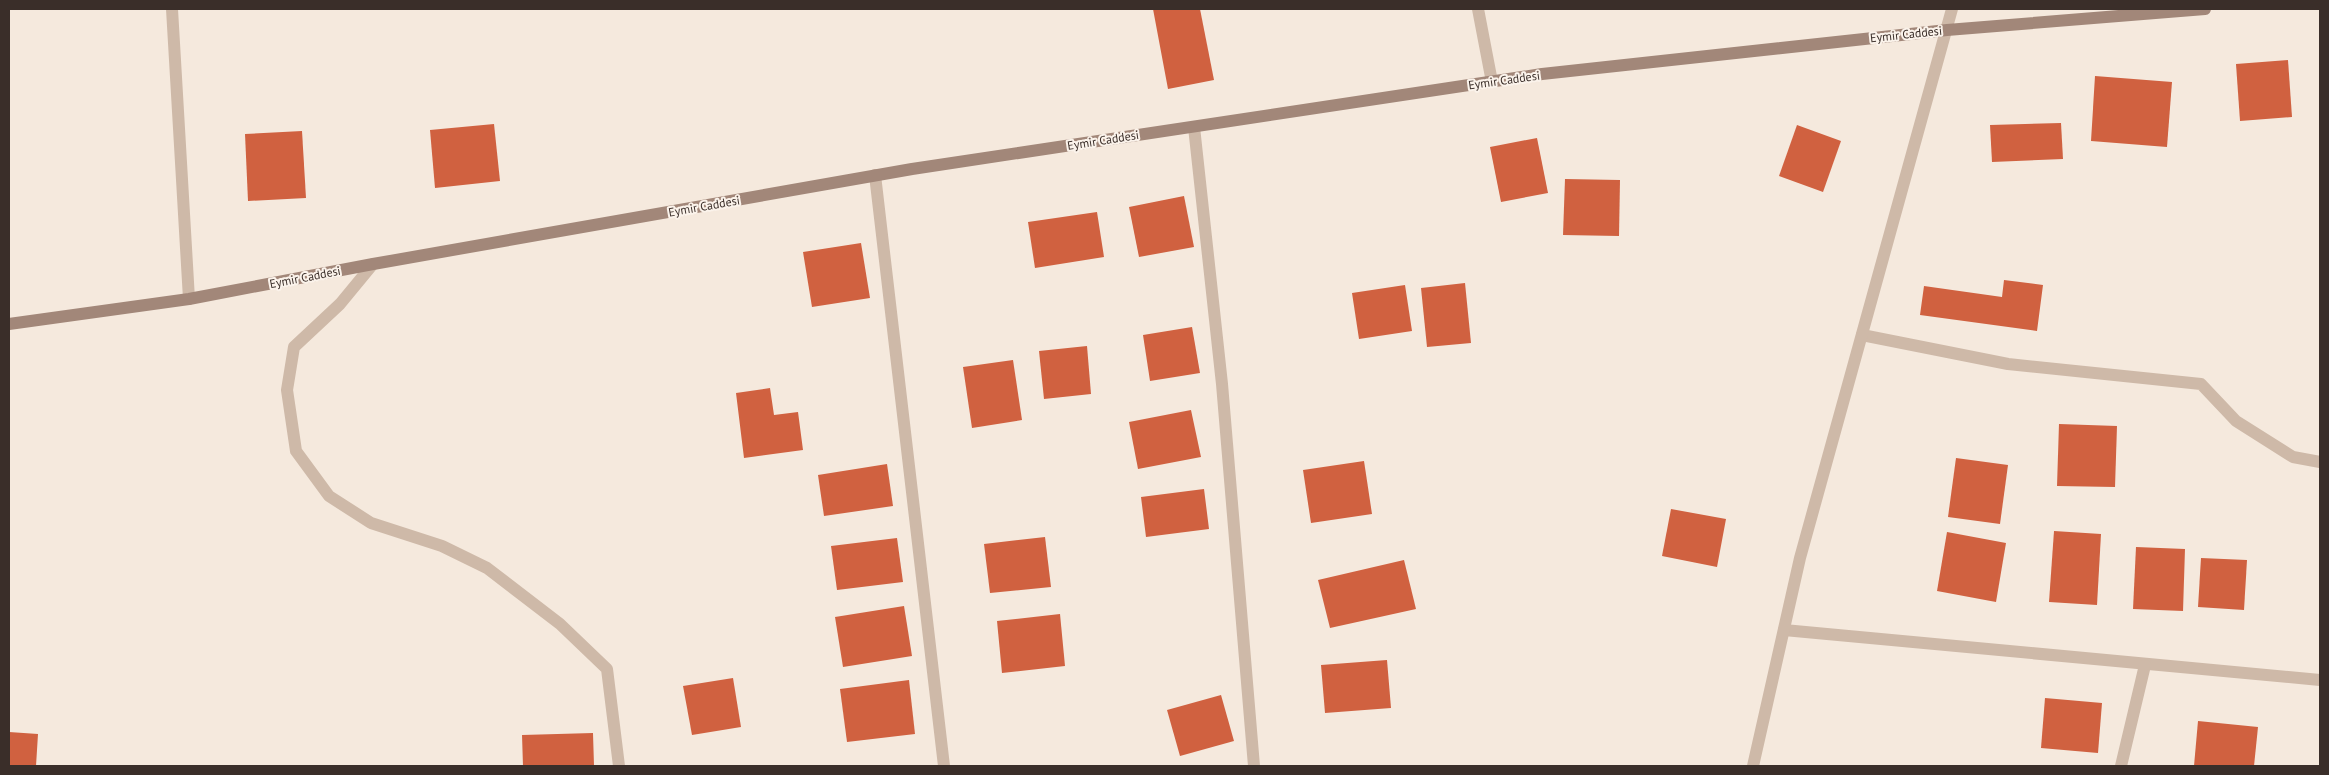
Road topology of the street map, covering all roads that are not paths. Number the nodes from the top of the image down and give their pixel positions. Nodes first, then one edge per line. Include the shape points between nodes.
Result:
1 (172, 9) edge
2 (1478, 9) edge
3 (1952, 9) edge
4 (2205, 9) edge
5 (1947, 30) junction
6 (1492, 82) junction
7 (1194, 127) junction
8 (875, 175) junction
9 (372, 264) junction
10 (189, 299) junction
11 (9, 324) edge
12 (1862, 335) junction
13 (2320, 462) edge
14 (1784, 630) junction
15 (2145, 665) junction
16 (2320, 680) edge
17 (619, 766) edge
18 (944, 766) edge
19 (1254, 766) edge
20 (1753, 766) edge
21 (2121, 766) edge

1 - 10 street
2 - 6 street
3 - 5 street
4 - 5 main road, Eymir Caddesi
5 - 6 main road, Eymir Caddesi
5 - 12 street
6 - 7 main road, Eymir Caddesi
7 - 8 main road, Eymir Caddesi
7 - 19 street via 1222,384
8 - 9 main road, Eymir Caddesi
8 - 18 street
9 - 10 main road, Eymir Caddesi
9 - 17 street via 340,304 294,346 287,390 296,451 329,496 371,523 442,546 487,568 560,624 607,669
10 - 11 main road, Eymir Caddesi
12 - 13 street via 2008,364 2201,384 2236,421 2293,457
12 - 14 street via 1800,558
14 - 15 street
14 - 20 street
15 - 16 street
15 - 21 street

